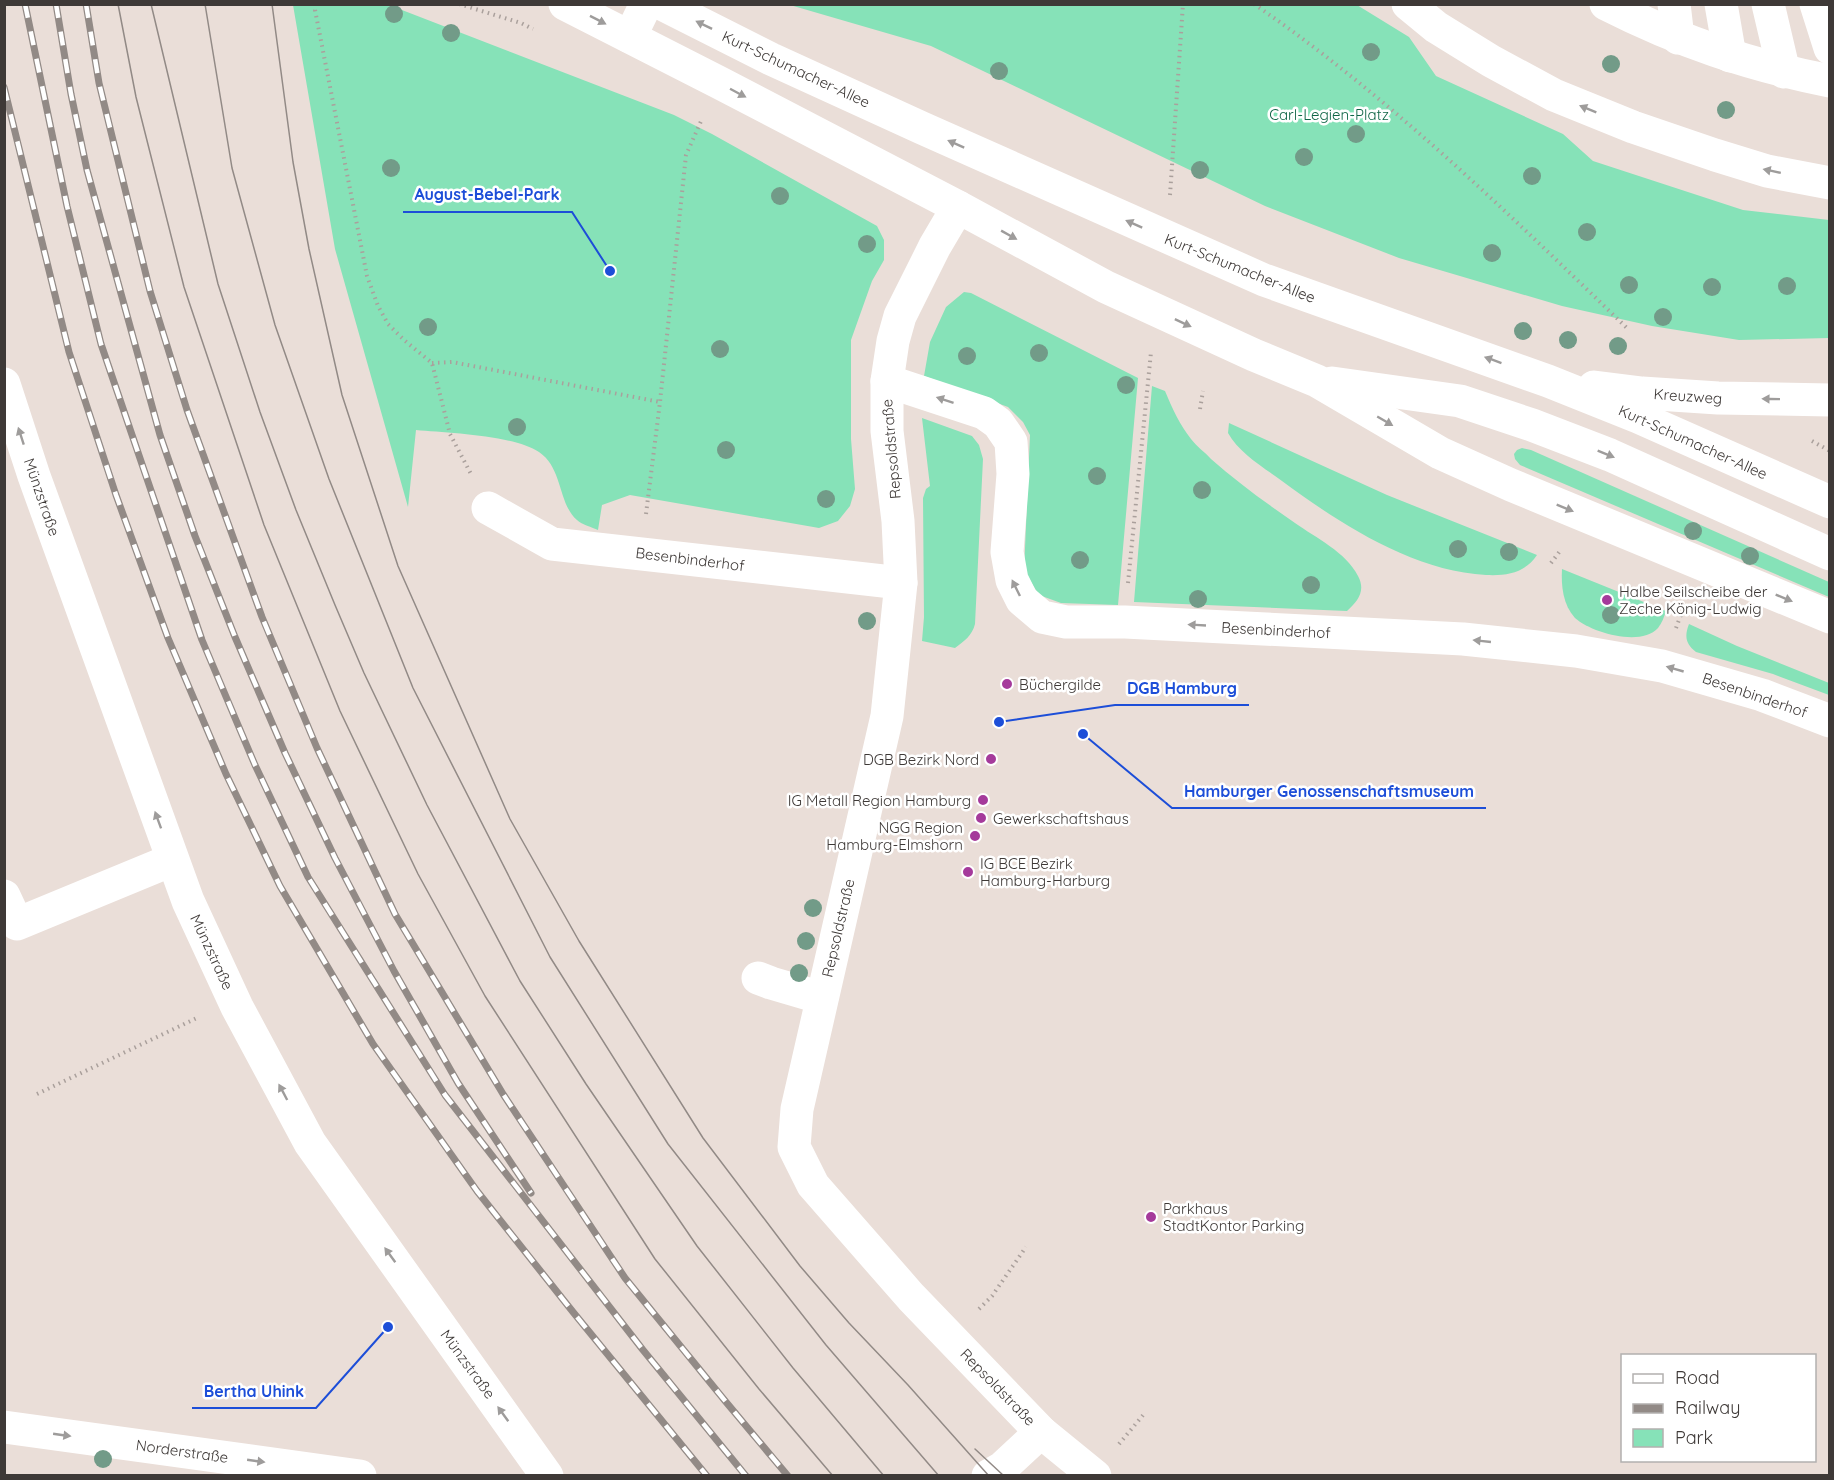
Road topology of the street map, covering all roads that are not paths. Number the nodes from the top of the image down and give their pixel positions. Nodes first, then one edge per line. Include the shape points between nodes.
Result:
1 (565, 4) edge
2 (646, 4) edge
3 (662, 4) edge
4 (1408, 4) edge
5 (1674, 4) edge
6 (1721, 4) edge
7 (1768, 4) edge
8 (1816, 4) edge
9 (1622, 9) edge
10 (630, 37) junction
11 (1678, 38) junction
12 (1830, 48) edge
13 (1730, 56) junction
14 (1784, 72) junction
15 (1830, 81) edge
16 (1830, 183) edge
17 (958, 207) junction
18 (887, 381) junction
19 (1317, 381) junction
20 (1548, 381) junction
21 (6, 392) edge
22 (1830, 400) edge
23 (1830, 502) edge
24 (488, 508) road end
25 (1830, 554) edge
26 (901, 583) junction
27 (1830, 617) edge
28 (1830, 721) edge
29 (172, 860) junction
30 (4, 896) edge
31 (758, 978) dead end
32 (822, 998) junction
33 (4, 1428) edge
34 (1041, 1432) junction
35 (534, 1471) edge
36 (360, 1476) edge
37 (988, 1476) edge
38 (1095, 1476) edge

1 -> 10 street
2 - 10 street
20 -> 3 street, Kurt-Schumacher-Allee via 1264,280 771,59
16 -> 4 street via 1767,171 1715,155 1554,95 1436,27
5 - 11 street
6 - 13 street
7 - 14 street
8 - 12 street
9 - 11 street
10 -> 17 street
11 - 13 street
13 - 14 street
14 - 15 street
17 - 18 street, Repsoldstraße via 900,316
17 -> 19 street via 1106,287
18 - 26 street, Repsoldstraße via 887,431
28 -> 18 street, Besenbinderhof via 1762,695 1662,666 1576,651 1463,639 1066,622 1042,617 1022,600 1012,580 1006,552 1013,474 1011,442 998,423 984,413
19 -> 25 street via 1460,401 1532,425 1610,455
19 -> 27 street via 1440,453
22 -> 20 street, Kreuzweg via 1693,397
20 - 23 street, Kurt-Schumacher-Allee
29 -> 21 street, Münzstraße
24 - 26 street, Besenbinderhof via 552,544
26 - 32 street, Repsoldstraße via 887,716
29 - 30 street via 17,924
35 -> 29 street, Münzstraße via 310,1143 234,1000
31 - 32 street
32 - 34 street, Repsoldstraße via 797,1109 794,1147 813,1185 911,1297
33 -> 36 street, Norderstraße
34 - 37 street, Repsoldstraße
34 - 38 street

